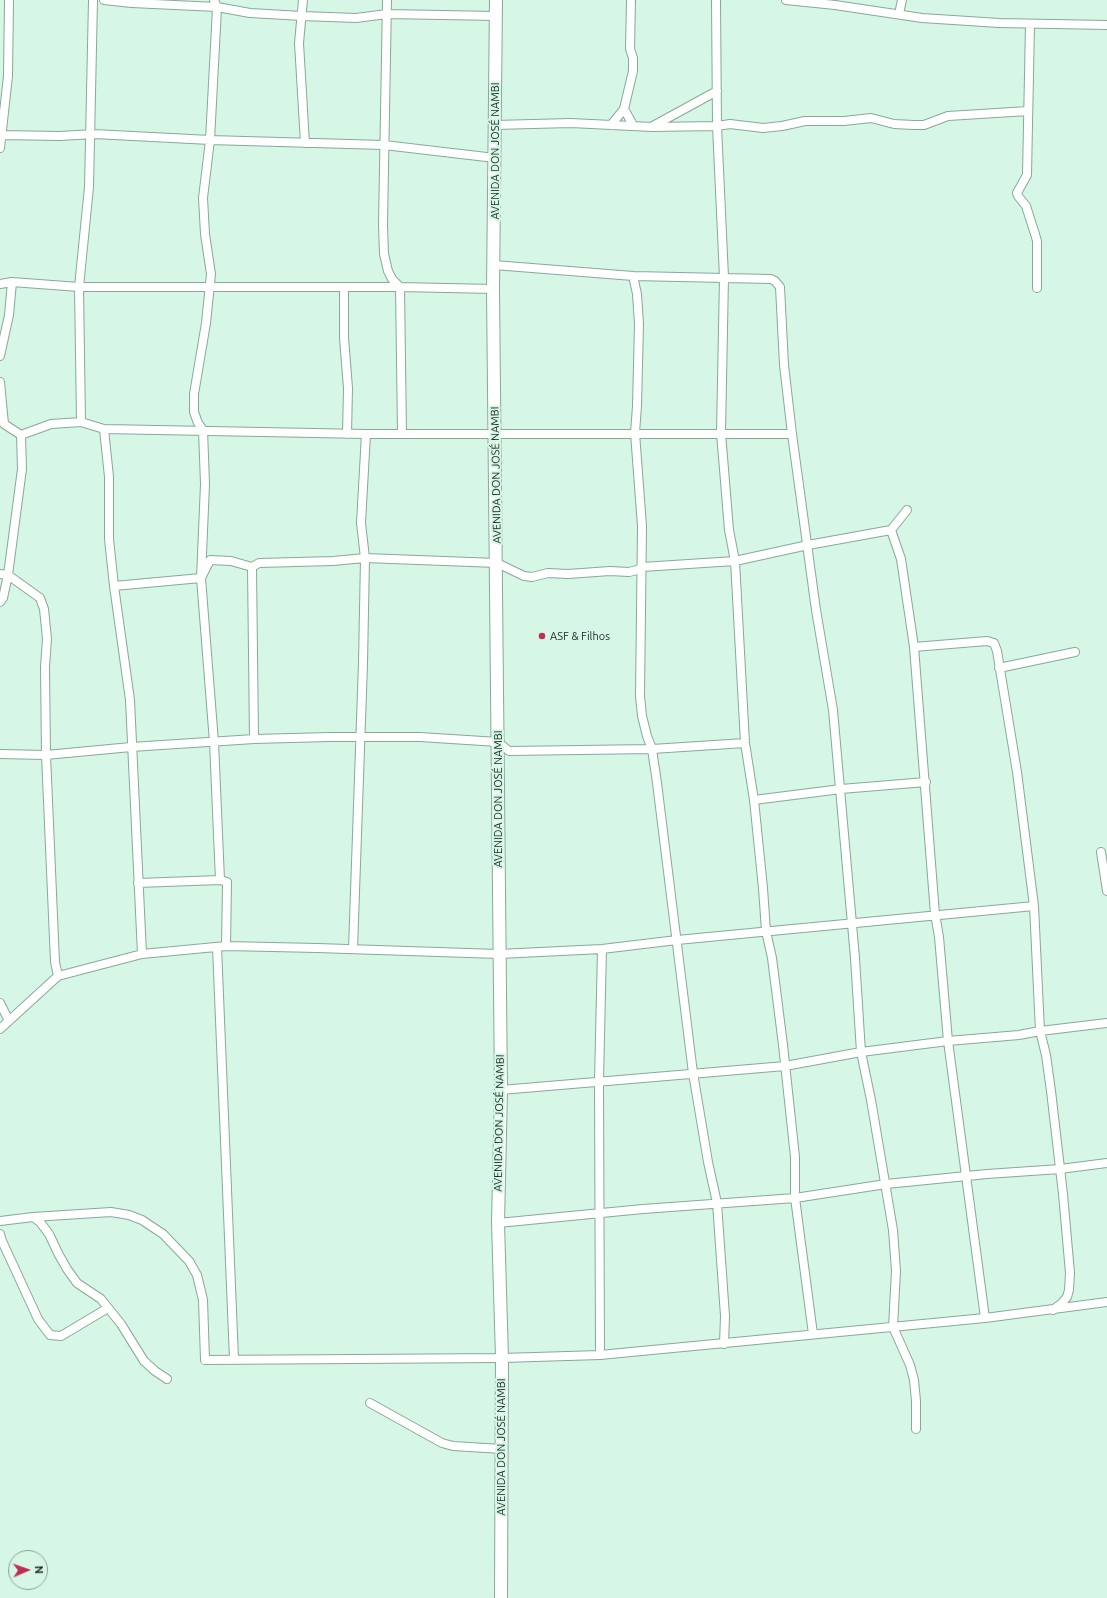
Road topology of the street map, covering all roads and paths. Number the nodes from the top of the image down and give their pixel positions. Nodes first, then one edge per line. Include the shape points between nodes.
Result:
1 (9, 0) edge
2 (93, 0) edge
3 (104, 0) edge
4 (303, 0) edge
5 (387, 0) edge
6 (496, 0) edge
7 (631, 0) edge
8 (716, 0) edge
9 (786, 0) edge
10 (902, 0) edge
11 (215, 3) edge
12 (387, 14) junction
13 (900, 14) junction
14 (302, 16) junction
15 (496, 16) junction
16 (1030, 24) junction
17 (1107, 25) edge
18 (717, 91) junction
19 (3, 97) edge
20 (624, 109) junction
21 (1028, 111) junction
22 (495, 125) junction
23 (610, 125) junction
24 (633, 125) junction
25 (717, 126) junction
26 (652, 127) junction
27 (91, 134) junction
28 (1, 135) edge
29 (210, 140) junction
30 (305, 143) junction
31 (384, 145) junction
32 (0, 148) edge
33 (495, 158) junction
34 (494, 265) junction
35 (211, 274) junction
36 (633, 276) junction
37 (724, 277) junction
38 (12, 282) junction
39 (0, 284) edge
40 (79, 286) junction
41 (209, 287) junction
42 (400, 287) junction
43 (224, 288) junction
44 (344, 288) junction
45 (1037, 288) dead end
46 (493, 289) junction
47 (0, 356) edge
48 (0, 382) edge
49 (82, 422) junction
50 (104, 429) junction
51 (203, 430) junction
52 (635, 433) junction
53 (347, 434) junction
54 (366, 434) junction
55 (402, 434) junction
56 (495, 434) junction
57 (721, 434) junction
58 (792, 434) junction
59 (20, 435) junction
60 (908, 510) dead end
61 (891, 530) junction
62 (808, 545) junction
63 (365, 558) junction
64 (735, 561) junction
65 (497, 563) junction
66 (252, 567) junction
67 (642, 567) junction
68 (4, 574) edge
69 (201, 578) junction
70 (114, 586) junction
71 (0, 602) edge
72 (914, 647) junction
73 (1075, 652) dead end
74 (999, 668) junction
75 (361, 737) junction
76 (254, 739) junction
77 (214, 742) junction
78 (498, 742) junction
79 (746, 743) junction
80 (131, 747) junction
81 (652, 749) junction
82 (0, 754) edge
83 (46, 755) junction
84 (926, 782) junction
85 (841, 789) junction
86 (754, 800) junction
87 (1101, 852) dead end
88 (220, 880) junction
89 (138, 883) junction
90 (1107, 892) edge
91 (1034, 906) junction
92 (935, 914) junction
93 (852, 924) junction
94 (766, 931) junction
95 (677, 940) junction
96 (226, 946) junction
97 (217, 947) junction
98 (353, 949) junction
99 (602, 949) junction
100 (142, 954) junction
101 (500, 954) junction
102 (58, 976) junction
103 (0, 1003) edge
104 (9, 1021) junction
105 (1107, 1023) edge
106 (0, 1029) edge
107 (1040, 1031) junction
108 (948, 1041) junction
109 (861, 1052) junction
110 (785, 1066) junction
111 (693, 1073) junction
112 (599, 1081) junction
113 (501, 1090) junction
114 (1107, 1163) edge
115 (1060, 1169) junction
116 (967, 1176) junction
117 (886, 1184) junction
118 (795, 1198) junction
119 (717, 1203) junction
120 (600, 1213) junction
121 (34, 1217) junction
122 (0, 1221) edge
123 (498, 1223) junction
124 (0, 1234) edge
125 (1107, 1302) edge
126 (108, 1308) junction
127 (1053, 1310) junction
128 (985, 1318) junction
129 (893, 1327) junction
130 (813, 1334) junction
131 (724, 1344) junction
132 (600, 1356) junction
133 (502, 1358) junction
134 (234, 1359) junction
135 (168, 1379) dead end
136 (370, 1403) dead end
137 (916, 1430) dead end
138 (502, 1449) junction
139 (501, 1598) edge

1 - 19 street via 8,76
2 - 27 street
3 - 11 street via 132,3
4 - 14 street
5 - 12 street
6 - 15 street, AVENIDA DON JOSÉ NAMBI
7 - 20 street via 630,49 633,71
8 - 18 street
9 - 13 street
10 - 13 street
11 - 14 street via 250,12
11 - 29 street
12 - 14 street via 356,18
12 - 15 street
12 - 31 street
13 - 16 street via 922,18
14 - 30 street via 299,43
15 - 22 street, AVENIDA DON JOSÉ NAMBI
16 - 17 street
16 - 21 street
18 - 25 street
18 - 26 street
19 - 28 street
20 - 23 street
20 - 24 street
21 - 25 street via 948,116 924,125 894,124 871,118 805,121 763,128 730,124
21 - 45 street via 1027,175 1017,193 1026,206 1036,234
22 - 23 street
22 - 33 street, AVENIDA DON JOSÉ NAMBI
23 - 24 street
24 - 26 street
25 - 26 street
25 - 37 street
27 - 28 street
27 - 29 street
27 - 40 street via 89,187
28 - 32 street
29 - 30 street
29 - 35 street via 203,198
30 - 31 street
31 - 33 street
31 - 42 street via 384,254 392,280
33 - 34 street, AVENIDA DON JOSÉ NAMBI
34 - 36 street
34 - 46 street, AVENIDA DON JOSÉ NAMBI
35 - 41 street
35 - 43 street
36 - 37 street
36 - 52 street via 639,324
37 - 57 street
37 - 58 street via 771,279 780,287 784,365
38 - 39 street
38 - 40 street
38 - 47 street via 9,315
40 - 41 street
40 - 49 street
41 - 43 street
41 - 51 street via 206,323 194,394 194,412
42 - 44 street
42 - 46 street
42 - 55 street
43 - 44 street
44 - 53 street
46 - 56 street, AVENIDA DON JOSÉ NAMBI
48 - 59 street via 4,424
49 - 50 street
49 - 59 street via 51,424
50 - 51 street
50 - 70 street via 109,477 109,539
51 - 53 street
51 - 69 street via 205,484
52 - 56 street
52 - 57 street
52 - 67 street via 642,526
53 - 54 street
54 - 55 street
54 - 63 street via 361,523
55 - 56 street
56 - 65 street, AVENIDA DON JOSÉ NAMBI
57 - 58 street
57 - 64 street via 729,530
58 - 62 street
59 - 68 street via 22,469
60 - 61 street
61 - 62 street
61 - 72 street via 901,559
62 - 64 street
62 - 85 street via 833,710
63 - 65 street
63 - 66 street via 259,563
63 - 75 street
64 - 67 street
64 - 79 street
65 - 67 street via 524,576 532,577 548,573 629,572
65 - 78 street, AVENIDA DON JOSÉ NAMBI
66 - 69 street via 231,561 210,560
66 - 76 street
67 - 81 street via 640,696 642,716
68 - 71 street via 3,598
68 - 83 street via 40,598 44,609 47,639
69 - 70 street
69 - 77 street
70 - 80 street via 130,700
72 - 74 street via 987,641 994,643
72 - 84 street
73 - 74 street
74 - 91 street via 1017,772
75 - 76 street
75 - 78 street via 420,737
75 - 98 street
76 - 77 street
77 - 80 street
77 - 88 street
78 - 81 street via 509,751
78 - 101 street, AVENIDA DON JOSÉ NAMBI
79 - 81 street
79 - 86 street
80 - 83 street
80 - 89 street
81 - 95 street
82 - 83 street
83 - 102 street via 55,962
84 - 85 street
84 - 92 street
85 - 86 street
85 - 93 street
86 - 94 street
87 - 90 street
88 - 89 street
88 - 96 street via 227,882
89 - 100 street
91 - 92 street
91 - 107 street
92 - 93 street
92 - 108 street
93 - 94 street
93 - 109 street
94 - 95 street
94 - 110 street via 772,958
95 - 99 street
95 - 111 street
96 - 97 street
96 - 98 street
97 - 100 street
97 - 134 street
98 - 101 street
99 - 101 street
99 - 112 street
100 - 102 street
101 - 113 street, AVENIDA DON JOSÉ NAMBI
102 - 104 street
103 - 104 street
104 - 106 street
105 - 107 street
107 - 108 street
107 - 115 street via 1046,1056
108 - 109 street
108 - 116 street
109 - 110 street
109 - 117 street
110 - 111 street
110 - 118 street via 795,1157
111 - 112 street
111 - 119 street
112 - 113 street
112 - 120 street
113 - 123 street, AVENIDA DON JOSÉ NAMBI
114 - 115 street
115 - 116 street
115 - 127 street via 1070,1284 1067,1297
116 - 117 street
116 - 128 street
117 - 118 street
117 - 129 street via 896,1271
118 - 119 street
118 - 130 street
119 - 120 street
119 - 131 street via 725,1316
120 - 123 street
120 - 132 street
121 - 122 street
121 - 126 street via 49,1234 77,1282 101,1299
121 - 134 street via 111,1212 142,1220 163,1234 189,1260 197,1275 203,1300 205,1360
123 - 133 street, AVENIDA DON JOSÉ NAMBI
124 - 126 street via 38,1319 50,1335 61,1336
125 - 127 street
126 - 135 street via 144,1361
127 - 128 street
128 - 129 street
129 - 130 street
129 - 137 street via 914,1380
130 - 131 street
131 - 132 street
132 - 133 street
133 - 134 street
133 - 138 street, AVENIDA DON JOSÉ NAMBI
136 - 138 street via 442,1443
138 - 139 street, AVENIDA DON JOSÉ NAMBI

